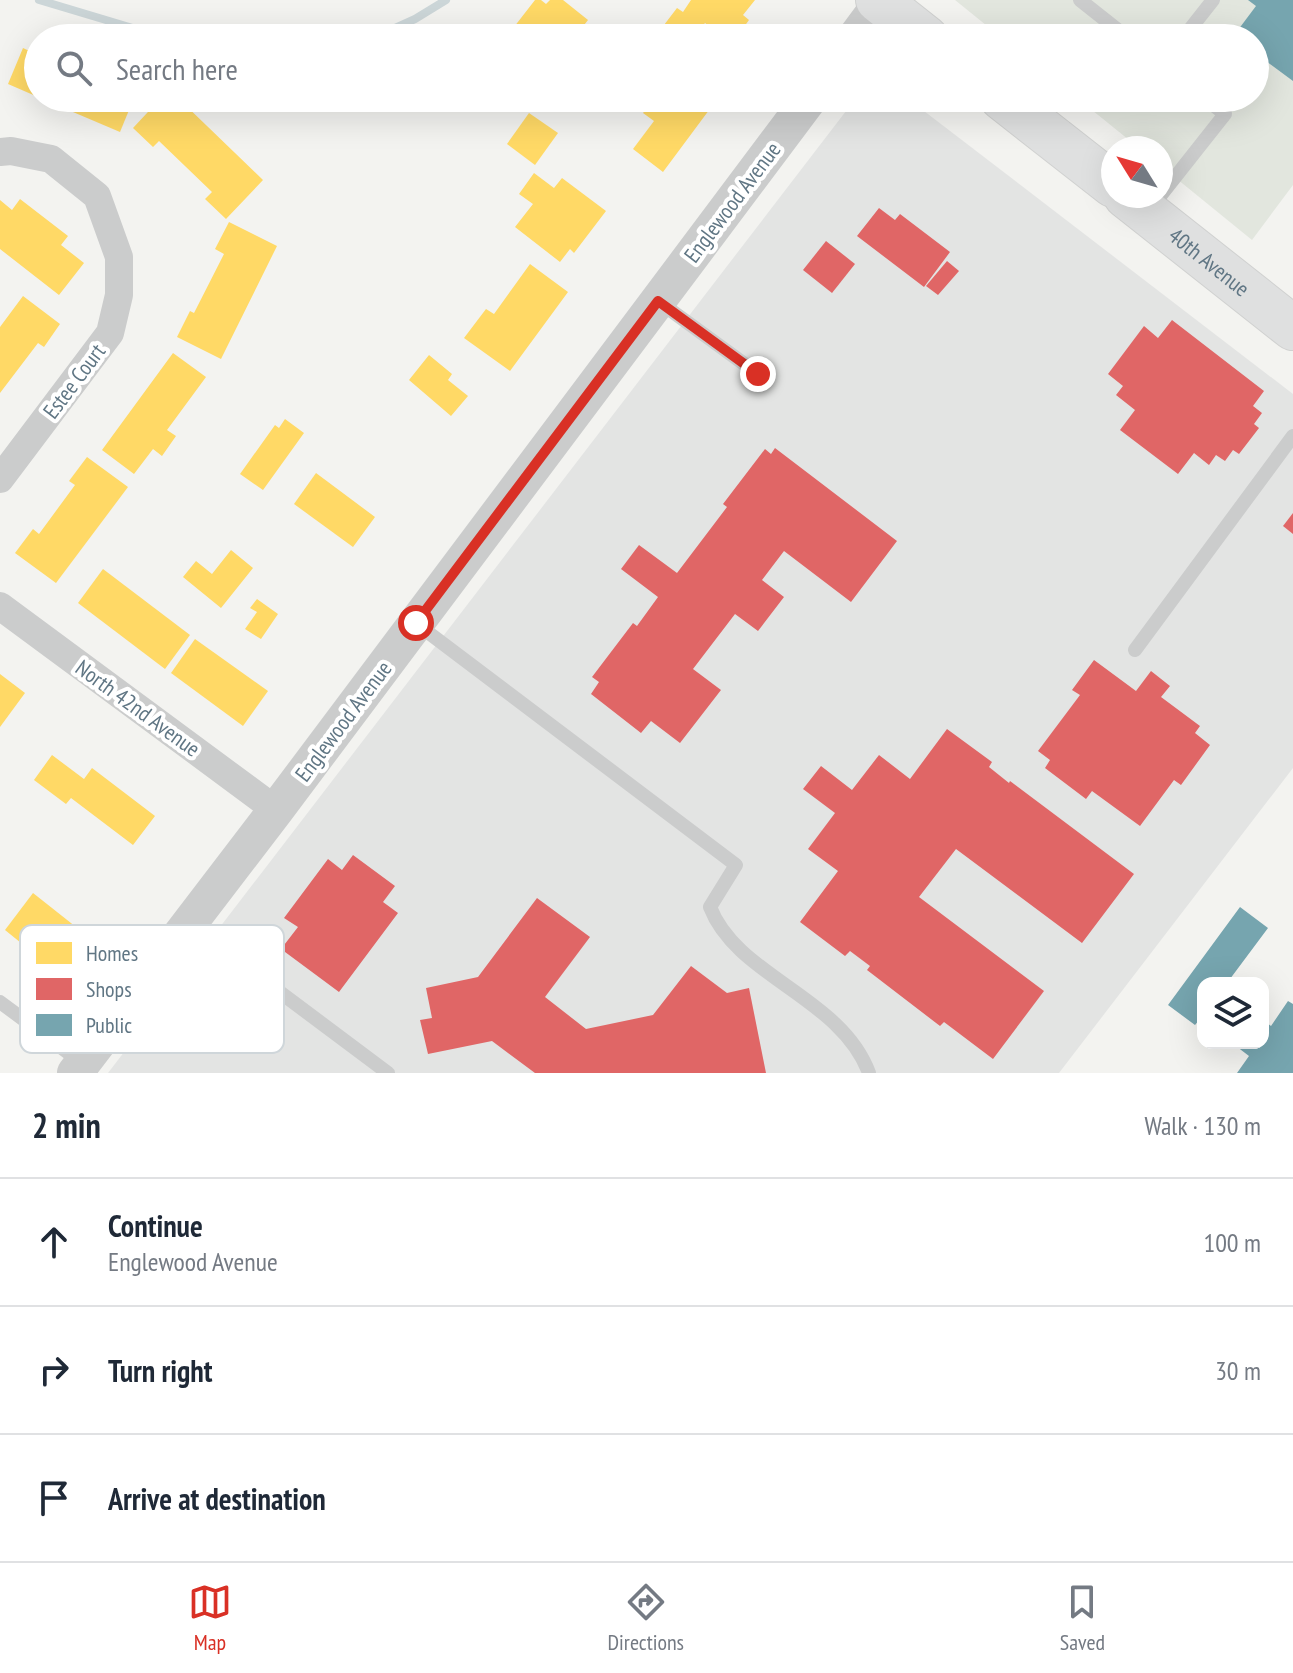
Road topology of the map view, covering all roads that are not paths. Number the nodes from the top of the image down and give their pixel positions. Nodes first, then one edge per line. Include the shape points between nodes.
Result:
1 (1080, 0) edge
2 (1213, 0) edge
3 (881, 1) edge
4 (865, 24) edge
5 (909, 24) edge
6 (1110, 24) edge
7 (1194, 24) edge
8 (800, 112) edge
9 (1020, 112) edge
10 (1222, 112) edge
11 (0, 152) edge
12 (1173, 173) edge
13 (1101, 176) edge
14 (1158, 208) edge
15 (658, 301) junction
16 (1293, 328) edge
17 (758, 374) dead end
18 (1293, 436) edge
19 (0, 479) edge
20 (0, 606) edge
21 (416, 623) junction
22 (1135, 650) dead end
23 (276, 810) junction
24 (189, 924) edge
25 (284, 995) edge
26 (0, 1002) edge
27 (20, 1019) edge
28 (61, 1053) edge
29 (79, 1068) edge
30 (388, 1073) edge
31 (869, 1073) edge

1 - 6 lane
2 - 7 lane
3 - 4 street
3 - 5 main road
8 - 15 street, Englewood Avenue
9 - 13 main road
10 - 12 lane
11 - 19 street, Estee Court via 51,159 97,196 119,257 119,295 110,333
14 - 16 main road, 40th Avenue
15 - 17 lane
15 - 21 street, Englewood Avenue
18 - 22 lane
20 - 23 street, North 42nd Avenue
21 - 23 street, Englewood Avenue
21 - 31 lane via 736,865 710,907 718,926 834,1023 863,1057
23 - 24 street, Englewood Avenue
25 - 30 lane
26 - 27 lane
28 - 29 lane

